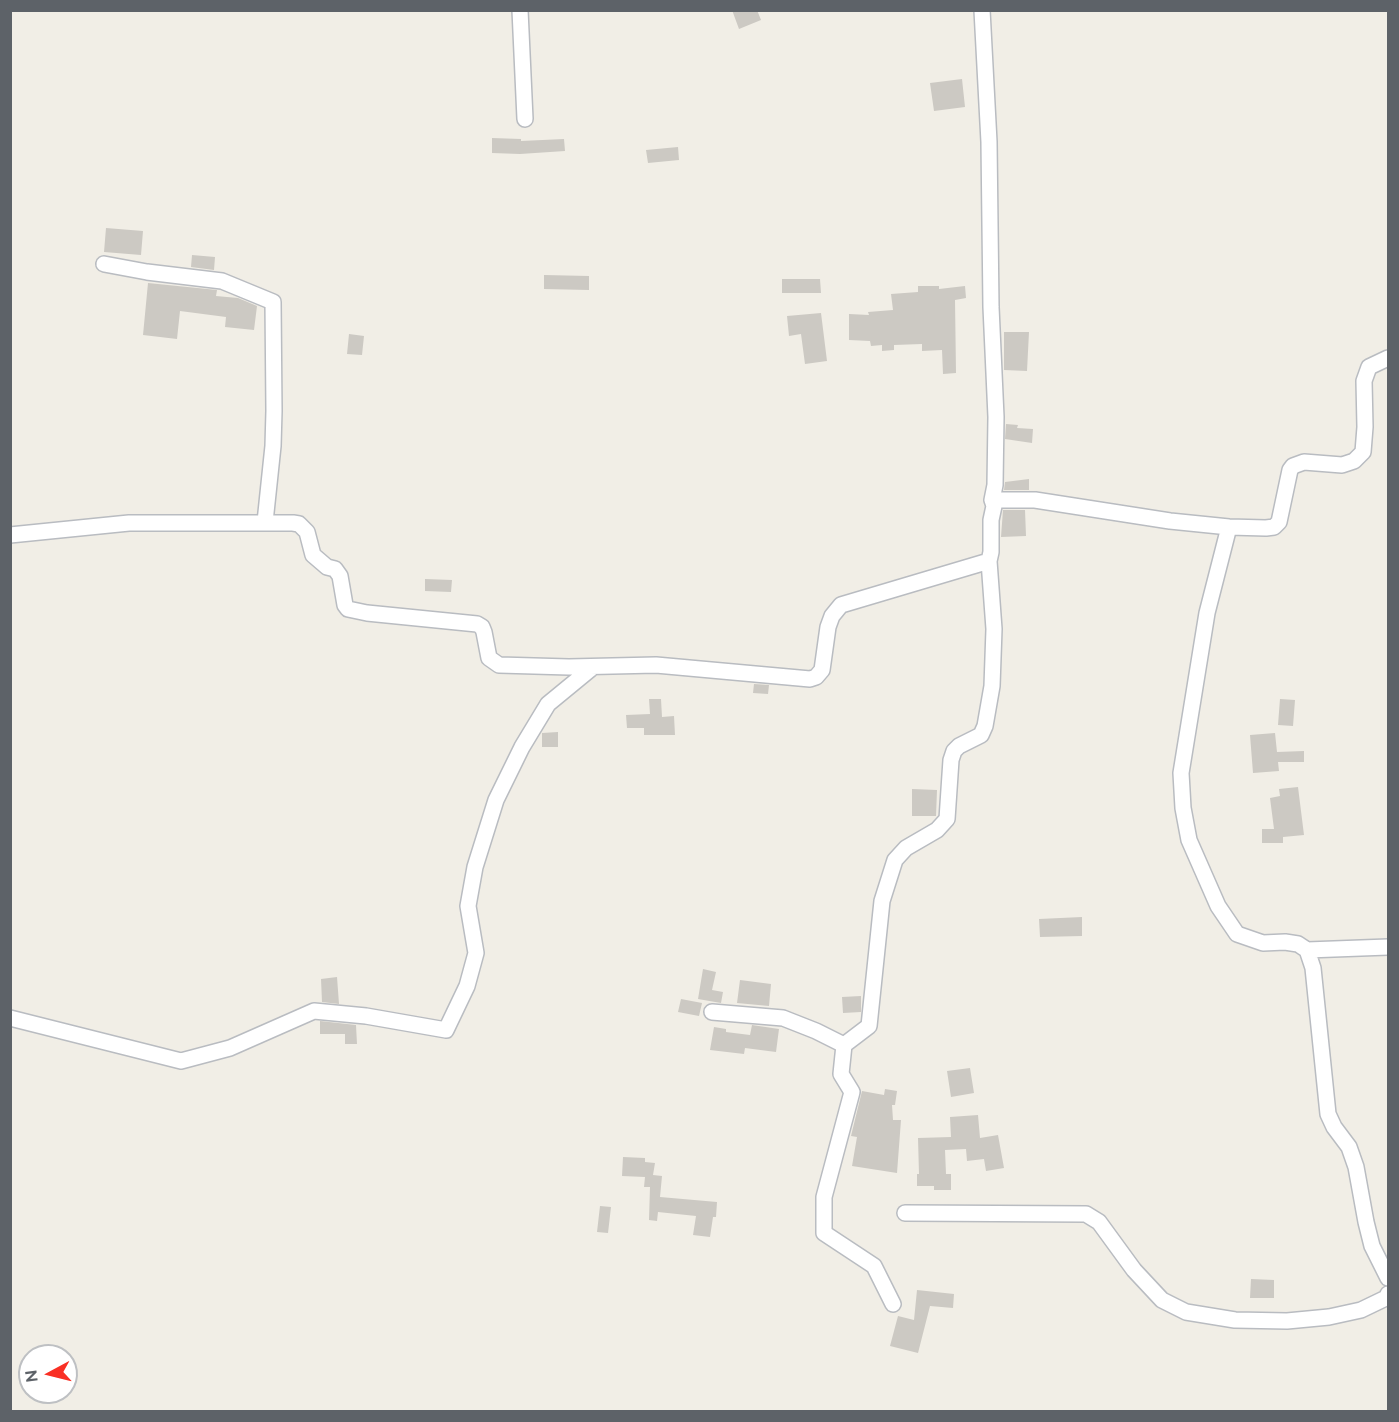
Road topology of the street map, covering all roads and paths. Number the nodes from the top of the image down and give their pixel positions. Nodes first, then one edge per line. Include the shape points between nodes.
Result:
1 (520, 10) edge
2 (982, 10) edge
3 (525, 118) dead end
4 (104, 264) dead end
5 (1389, 358) edge
6 (992, 500) junction
7 (265, 522) junction
8 (1229, 527) junction
9 (10, 535) edge
10 (989, 561) junction
11 (593, 667) junction
12 (1389, 947) edge
13 (1307, 950) junction
14 (712, 1012) dead end
15 (10, 1018) edge
16 (844, 1045) junction
17 (905, 1213) dead end
18 (1389, 1278) edge
19 (1389, 1294) edge
20 (893, 1304) dead end

1 - 3 street
2 - 6 street via 996,417
4 - 7 street via 222,281 273,302 274,434
5 - 8 street via 1369,367 1364,381 1365,427 1359,457 1342,465 1304,462 1293,466 1279,522 1266,528
6 - 8 street via 1035,500
6 - 10 street
7 - 9 street via 129,523
7 - 11 street via 303,527 313,555 340,576 348,609 477,624 484,632 489,658 499,665
8 - 13 street via 1207,613 1181,773 1183,808 1189,840 1218,906 1237,934 1263,943 1298,944
10 - 11 street via 842,606 828,627 822,670 810,679 656,665
10 - 16 street via 993,674 985,726 981,735 954,751 946,819 895,860 882,901 869,1026
11 - 15 street via 548,704 496,800 475,867 468,906 476,953 467,986 446,1030 314,1011 231,1048 181,1062
12 - 13 street
13 - 18 street via 1313,968 1328,1114 1349,1147 1372,1246
14 - 16 street via 783,1018
16 - 20 street via 841,1074 852,1092 824,1197 824,1233 874,1266
17 - 19 street via 1086,1214 1099,1222 1162,1300 1186,1311 1235,1320 1329,1317 1361,1310

